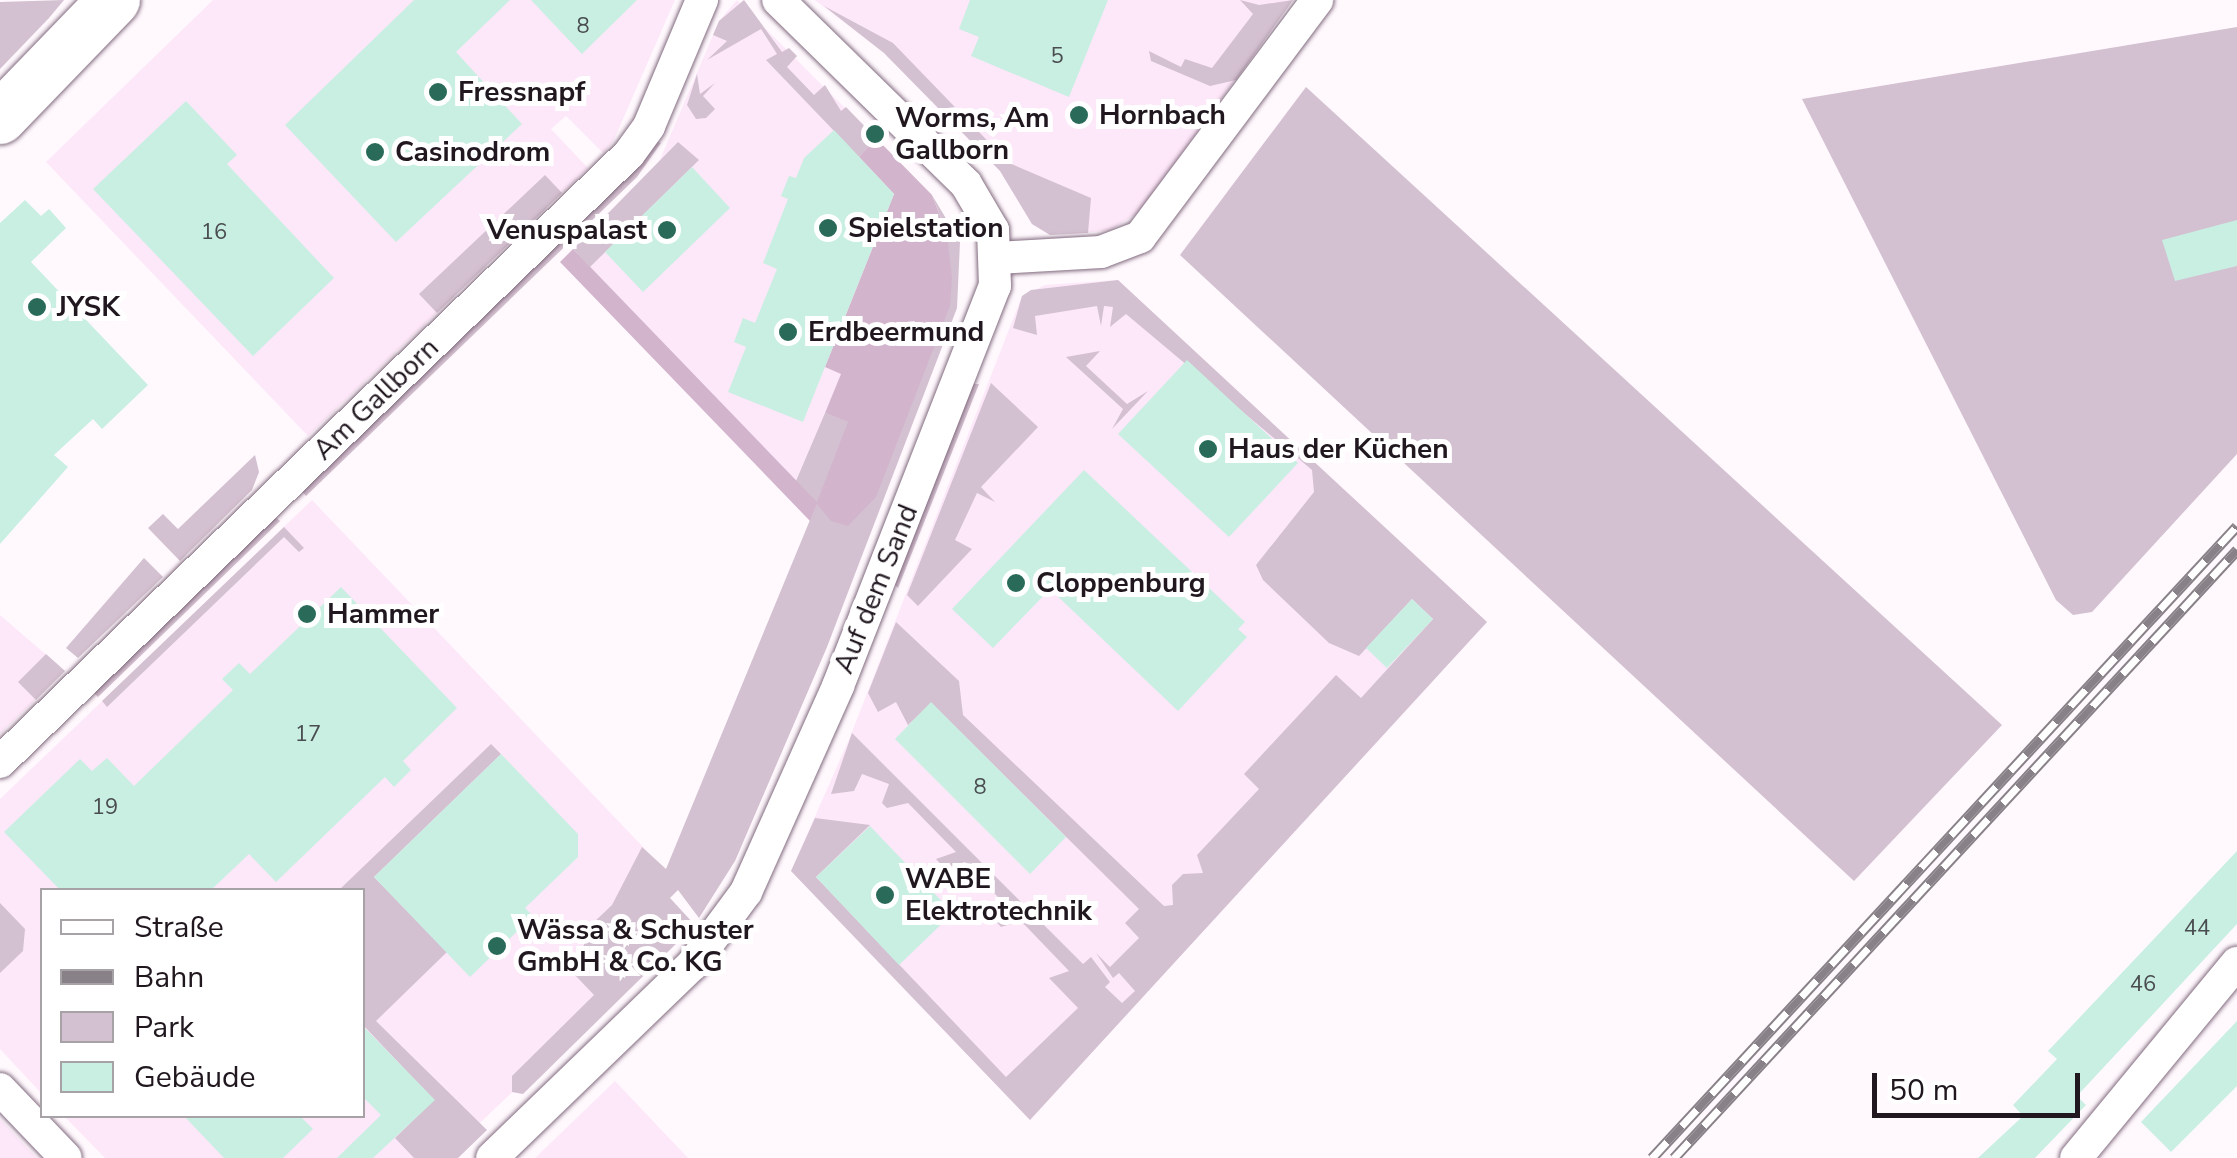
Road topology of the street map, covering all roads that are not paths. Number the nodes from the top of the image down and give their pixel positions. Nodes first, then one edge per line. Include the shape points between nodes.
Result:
1 (114, 0) edge
2 (702, 0) edge
3 (778, 0) edge
4 (1316, 0) edge
5 (0, 118) edge
6 (998, 258) junction
7 (0, 762) edge
8 (2237, 963) edge
9 (0, 1088) edge
10 (66, 1158) edge
11 (492, 1158) edge
12 (2076, 1158) edge

1 - 5 main road
2 - 7 street, Am Gallborn via 649,126 629,154
3 - 6 street, Auf dem Sand via 966,184 989,219
4 - 6 street via 1140,237 1102,252
6 - 11 street, Auf dem Sand via 986,314 838,686 746,892 692,965
8 - 12 street
9 - 10 street

